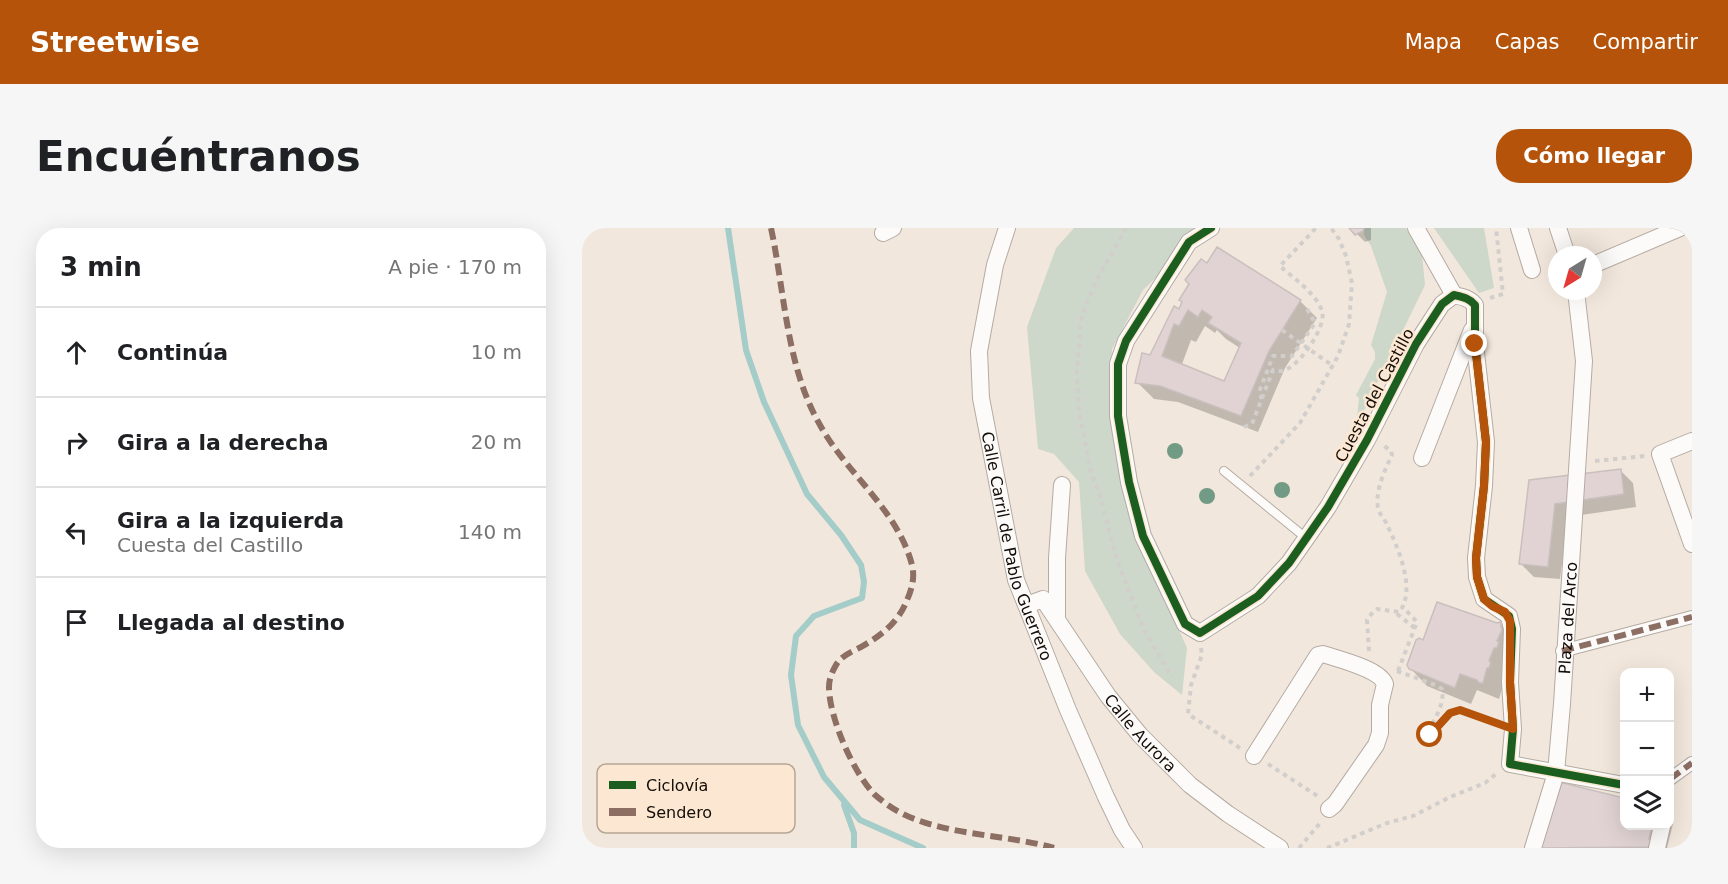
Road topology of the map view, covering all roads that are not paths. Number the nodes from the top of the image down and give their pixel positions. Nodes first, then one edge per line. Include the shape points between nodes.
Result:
1 (1007, 228) edge
2 (1211, 228) edge
3 (1416, 228) edge
4 (1519, 228) edge
5 (1558, 228) edge
6 (1680, 228) edge
7 (1564, 246) edge
8 (1602, 261) edge
9 (1532, 270) dead end
10 (1454, 295) junction
11 (1577, 300) edge
12 (1475, 323) junction
13 (1459, 362) junction
14 (1478, 377) junction
15 (1692, 441) edge
16 (1422, 458) dead end
17 (1224, 471) dead end
18 (1062, 485) dead end
19 (1306, 538) junction
20 (1692, 544) edge
21 (1027, 605) junction
22 (1692, 617) edge
23 (1057, 618) junction
24 (1564, 650) junction
25 (1254, 756) dead end
26 (1692, 763) edge
27 (1556, 773) junction
28 (1674, 776) edge
29 (1620, 784) edge
30 (1329, 809) dead end
31 (1661, 830) edge
32 (1134, 848) edge
33 (1280, 848) edge
34 (1533, 848) edge
35 (1658, 848) edge

1 - 21 street, Calle Carril de Pablo Guerrero via 993,275 979,363 981,398 1016,580
2 - 19 street, Cuesta del Castillo via 1189,242 1126,341 1118,364 1118,416 1143,536 1185,624 1200,633 1258,596
3 - 10 street
4 - 9 street
5 - 7 street
6 - 8 street
10 - 12 street via 1475,305
10 - 19 street, Cuesta del Castillo via 1442,304 1416,344 1369,436
11 - 24 street, Plaza del Arco via 1584,361
12 - 13 street
12 - 14 street
13 - 14 street via 1465,357 1472,359
13 - 16 street
14 - 27 street via 1486,442 1477,577 1484,599 1505,612 1510,621 1510,764
15 - 20 street via 1660,454
17 - 19 lane
18 - 23 street
21 - 23 street, Calle Aurora via 1043,599
21 - 32 street, Calle Carril de Pablo Guerrero via 1096,775
22 - 24 street
23 - 33 street, Calle Aurora via 1108,696 1140,735 1190,785
24 - 27 street, Plaza del Arco
25 - 30 street via 1318,655 1375,673 1385,684 1376,745
26 - 28 street
27 - 29 street
27 - 34 street, Plaza del Arco
31 - 35 street

